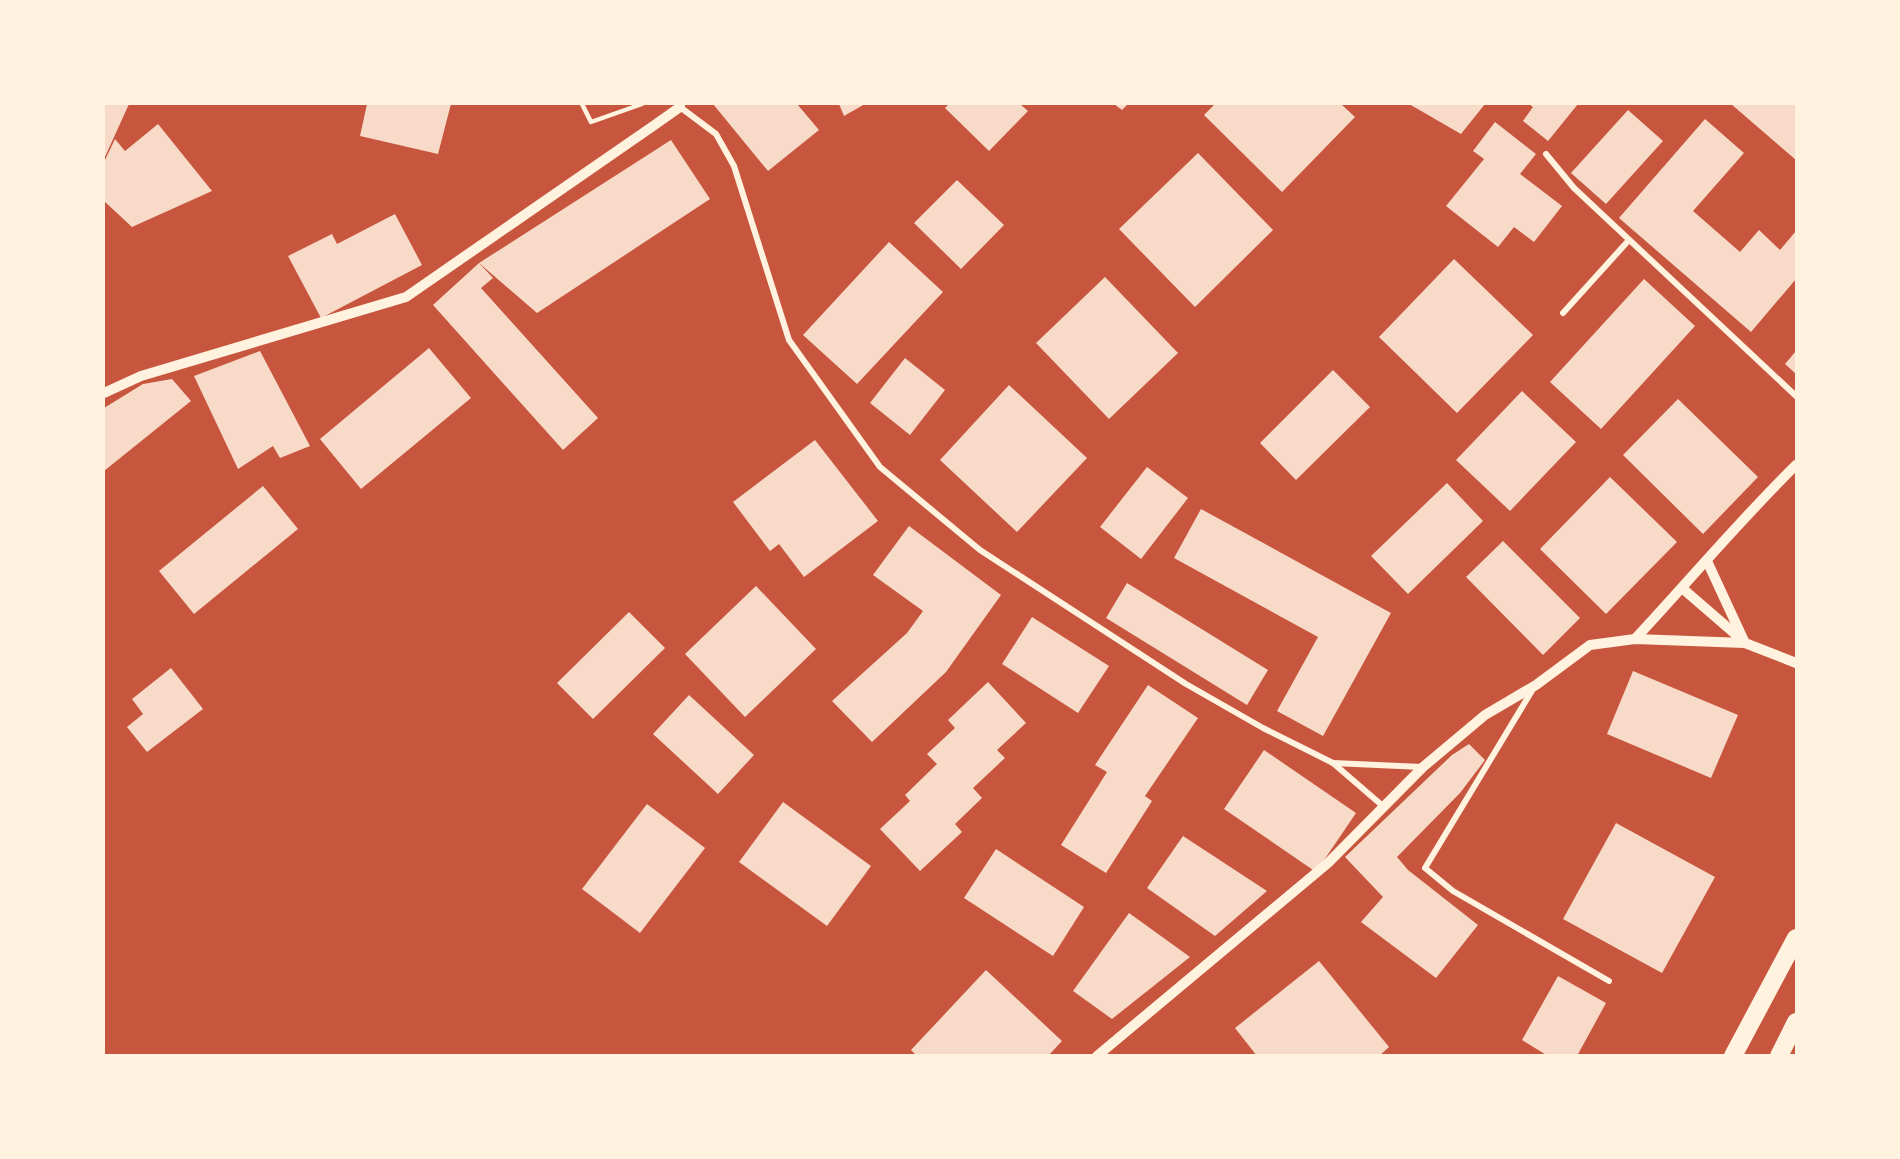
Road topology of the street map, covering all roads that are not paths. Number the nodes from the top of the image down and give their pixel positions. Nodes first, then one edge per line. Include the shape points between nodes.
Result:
1 (582, 104) edge
2 (642, 104) edge
3 (680, 105) edge
4 (1546, 154) dead end
5 (1629, 240) junction
6 (1563, 313) dead end
7 (104, 393) edge
8 (1797, 396) edge
9 (1797, 465) edge
10 (1707, 561) junction
11 (1682, 588) junction
12 (1635, 639) junction
13 (1745, 643) junction
14 (1797, 663) edge
15 (1536, 685) junction
16 (1333, 763) junction
17 (1423, 767) junction
18 (1384, 807) junction
19 (1797, 938) edge
20 (1609, 981) dead end
21 (1797, 1022) edge
22 (1097, 1056) edge
23 (1733, 1056) edge
24 (1779, 1056) edge

1 - 2 lane via 591,122
3 - 7 street via 406,297 141,376
3 - 16 street via 716,134 735,166 789,340 880,466 980,550 1186,684
4 - 5 street via 1574,188
5 - 6 street
5 - 8 street
9 - 10 street via 1742,519
10 - 11 street
10 - 13 street
11 - 12 street
11 - 13 street
12 - 13 street
12 - 15 street via 1590,645
13 - 14 street
15 - 17 street via 1485,715
15 - 20 street via 1425,868 1453,891
16 - 17 street
16 - 18 street
17 - 18 street
18 - 22 street via 1328,863
19 - 23 highway
21 - 24 highway

